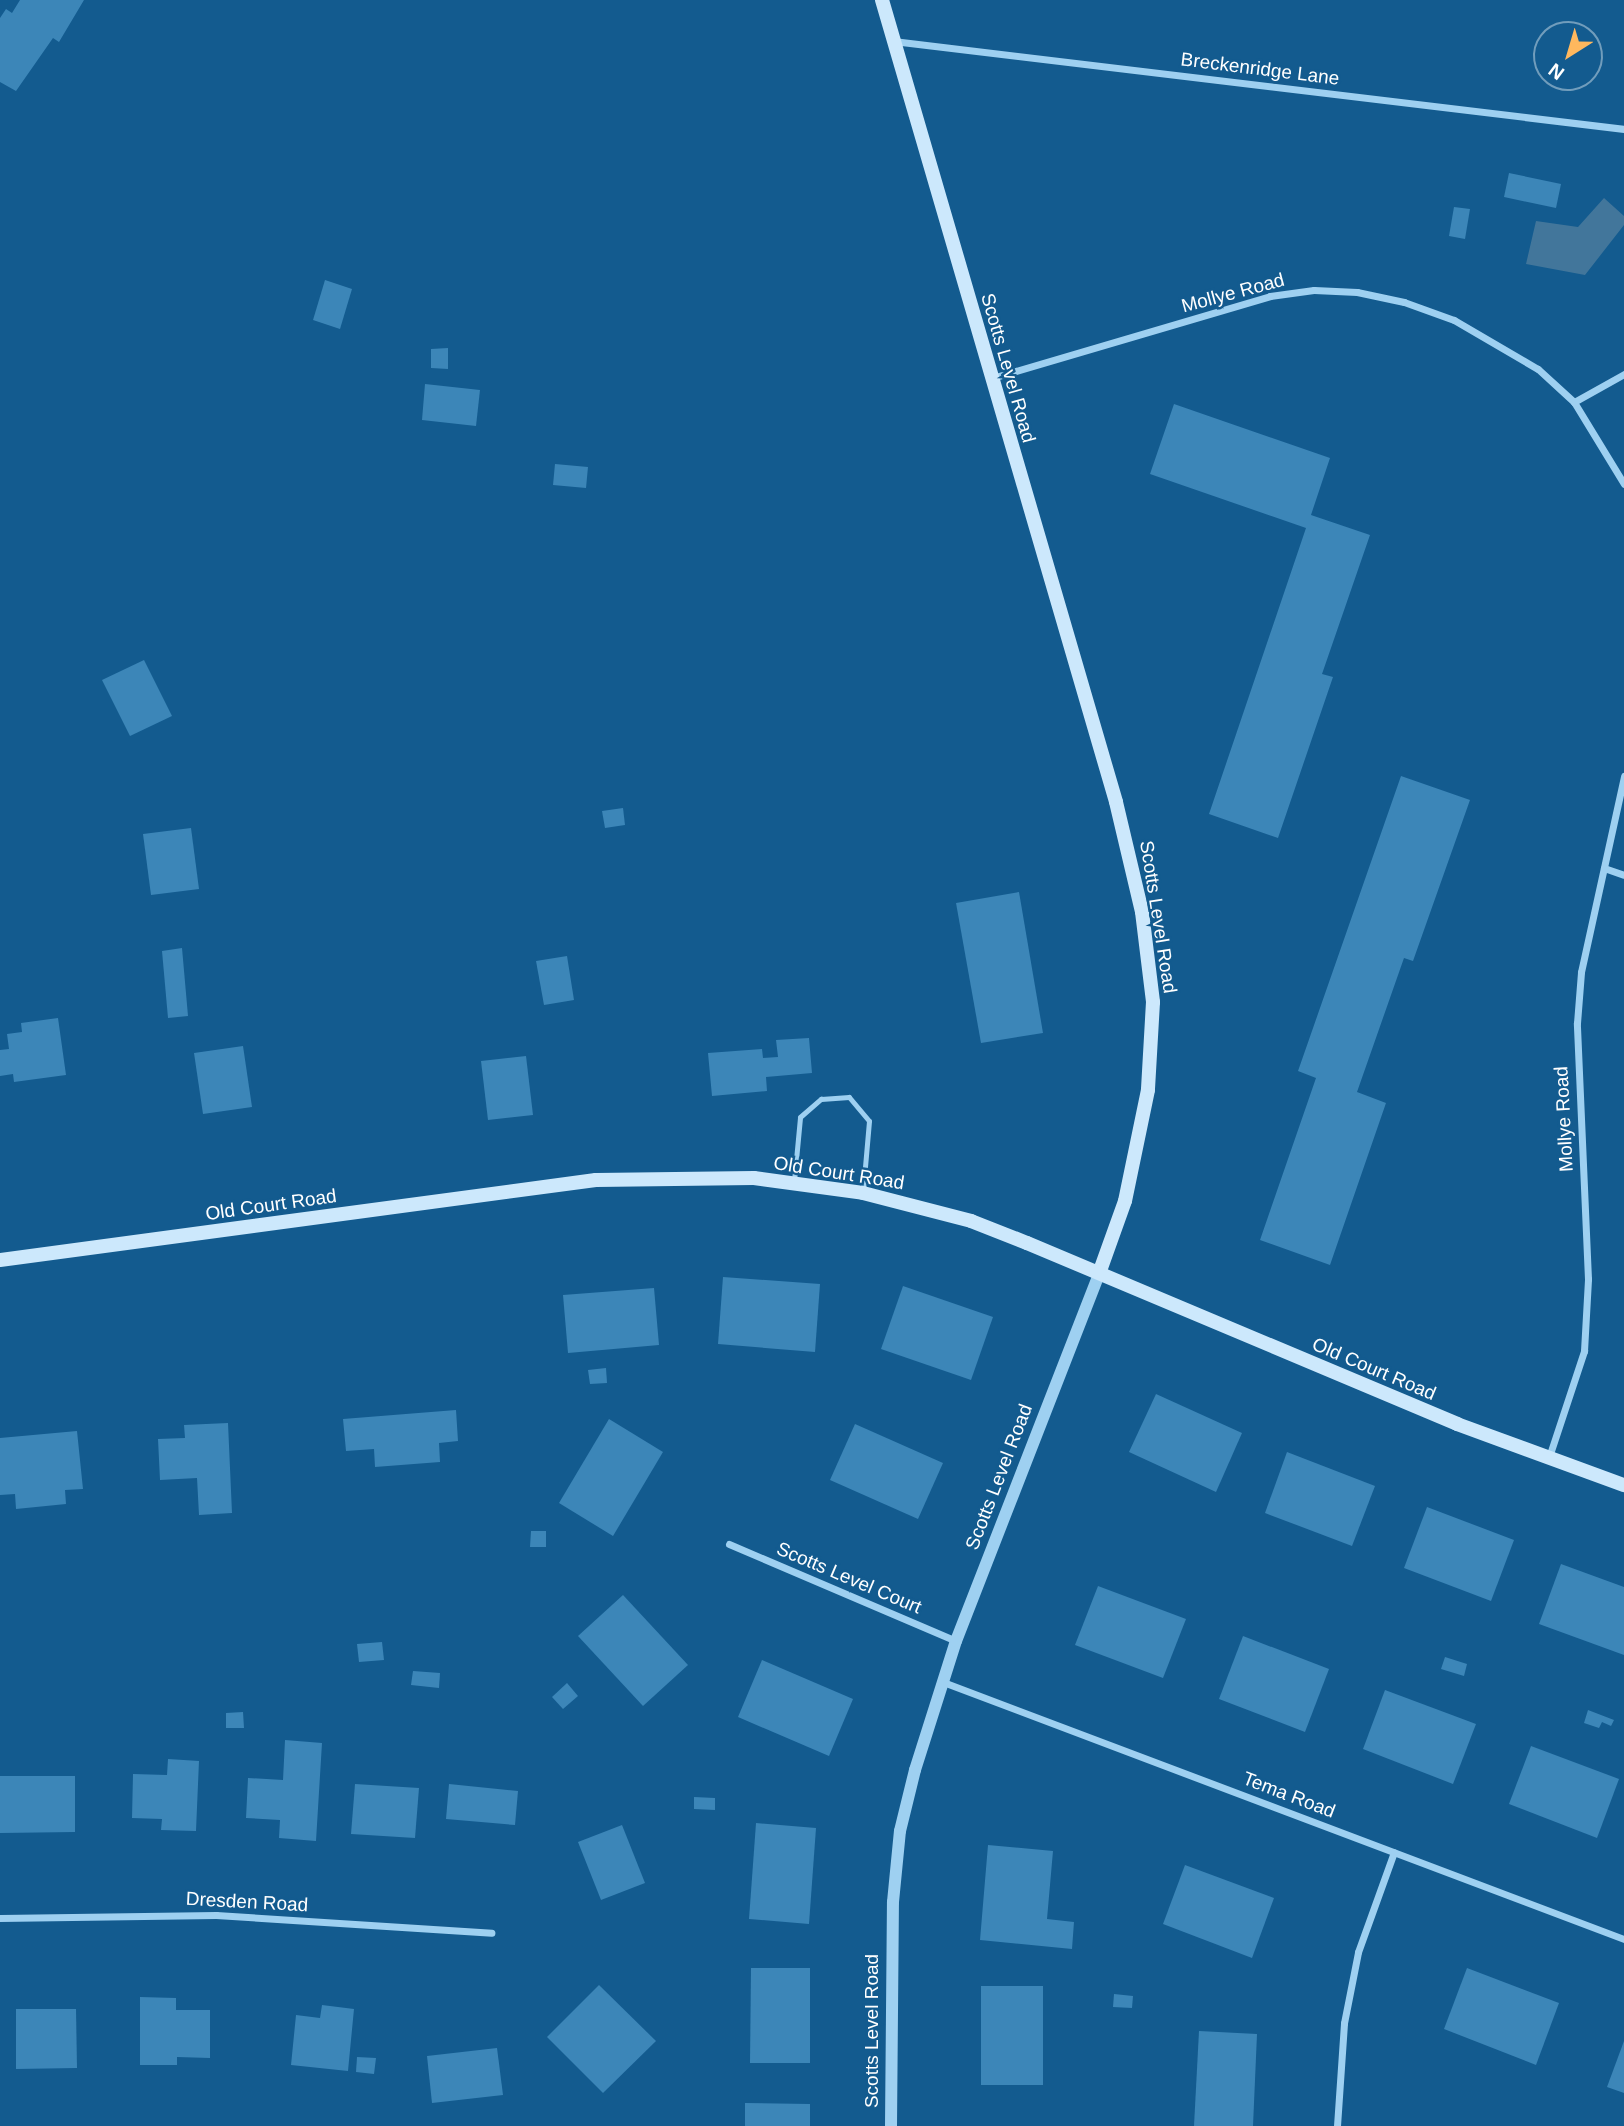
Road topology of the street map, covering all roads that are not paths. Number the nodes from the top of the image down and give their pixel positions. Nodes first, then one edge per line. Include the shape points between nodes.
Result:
1 (882, 0) edge
2 (893, 40) junction
3 (1624, 129) edge
4 (1624, 374) edge
5 (991, 378) junction
6 (1574, 402) junction
7 (1624, 484) edge
8 (1624, 776) edge
9 (1604, 868) junction
10 (1624, 875) edge
11 (794, 1184) junction
12 (863, 1193) junction
13 (0, 1260) edge
14 (1100, 1271) junction
15 (1549, 1458) junction
16 (1624, 1485) edge
17 (729, 1544) dead end
18 (956, 1642) junction
19 (943, 1682) junction
20 (1394, 1852) junction
21 (0, 1918) edge
22 (491, 1933) dead end
23 (1624, 1939) edge
24 (891, 2126) edge
25 (1337, 2126) edge

1 - 2 main road, Scotts Level Road
2 - 3 street, Breckenridge Lane
2 - 5 main road, Scotts Level Road
4 - 6 street
5 - 6 street, Mollye Road via 1269,296 1314,290 1404,302 1454,320 1538,369
5 - 14 main road, Scotts Level Road via 1132,862 1149,963 1153,1047 1144,1119 1125,1201
6 - 7 street, Mollye Road
8 - 9 street, Mollye Road
9 - 10 street
9 - 15 street, Mollye Road via 1581,972 1577,1023 1588,1279 1584,1351
11 - 12 main road, Old Court Road
11 - 12 lane via 800,1117 821,1099 849,1097 869,1121
11 - 13 main road, Old Court Road via 673,1176 596,1180
12 - 14 main road, Old Court Road via 971,1221
14 - 15 main road, Old Court Road via 1376,1391
14 - 18 street, Scotts Level Road
15 - 16 main road, Old Court Road
17 - 18 street, Scotts Level Court
18 - 19 street, Scotts Level Road
19 - 20 street, Tema Road
19 - 24 street, Scotts Level Road via 915,1770 892,1902
20 - 23 street, Tema Road
20 - 25 street via 1358,1952 1344,2023
21 - 22 street, Dresden Road via 216,1915

